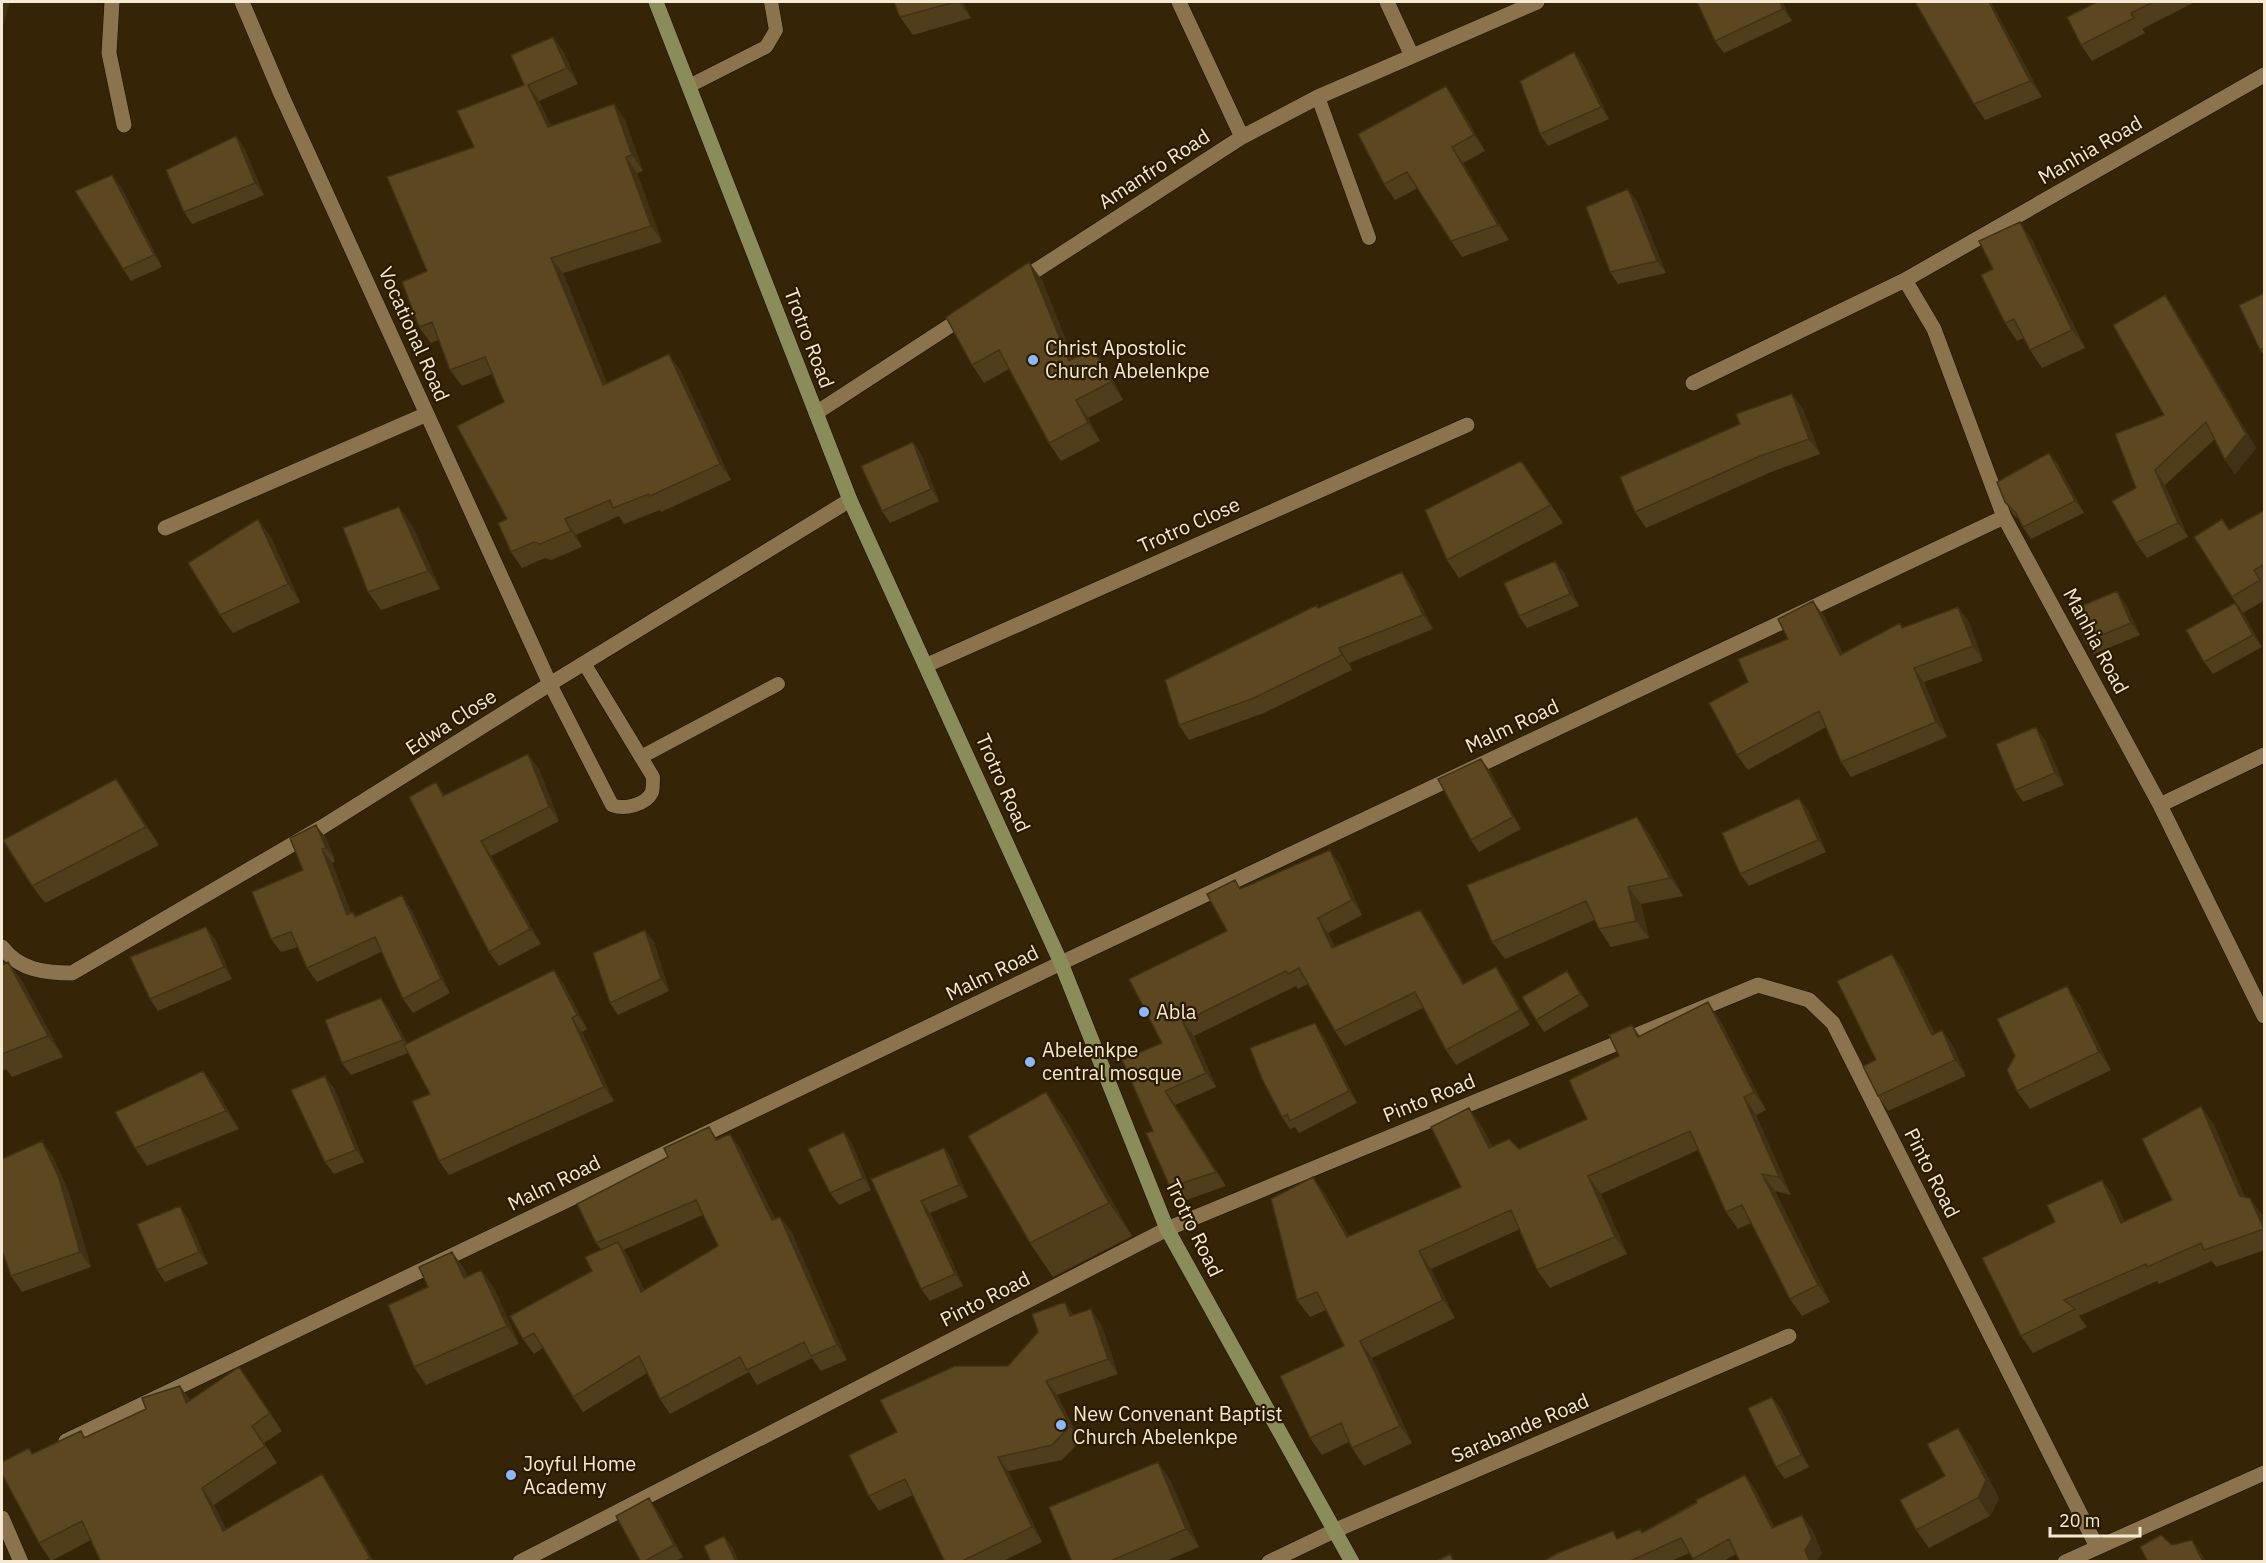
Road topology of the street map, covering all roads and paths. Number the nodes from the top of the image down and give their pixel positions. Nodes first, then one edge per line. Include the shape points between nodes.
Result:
1 (112, 2) edge
2 (242, 2) edge
3 (656, 2) edge
4 (771, 2) edge
5 (1179, 2) edge
6 (1387, 2) edge
7 (1536, 2) edge
8 (1412, 56) junction
9 (2265, 75) edge
10 (689, 86) junction
11 (1318, 97) junction
12 (124, 125) dead end
13 (1242, 137) junction
14 (1369, 238) dead end
15 (1905, 280) junction
16 (1004, 291) edge
17 (984, 304) edge
18 (1693, 383) dead end
19 (816, 413) junction
20 (427, 414) junction
21 (1467, 425) dead end
22 (850, 500) junction
23 (2004, 517) junction
24 (165, 528) dead end
25 (584, 663) junction
26 (927, 665) junction
27 (550, 684) junction
28 (777, 684) dead end
29 (2265, 755) edge
30 (641, 757) junction
31 (2160, 805) junction
32 (2, 947) edge
33 (1061, 963) junction
34 (2265, 1016) edge
35 (1167, 1229) junction
36 (1789, 1336) dead end
37 (48, 1450) edge
38 (2265, 1473) edge
39 (2, 1518) edge
40 (1336, 1530) junction
41 (2097, 1547) junction
42 (21, 1562) edge
43 (520, 1562) edge
44 (1269, 1562) edge
45 (1352, 1562) edge
46 (2065, 1562) edge

1 - 12 street via 109,53
2 - 20 street, Vocational Road
3 - 10 street, Trotro Road
4 - 10 lane via 776,30 766,47
5 - 13 street
6 - 8 street
7 - 8 street, Amanfro Road
8 - 11 street, Amanfro Road
9 - 15 street, Manhia Road
10 - 19 street, Trotro Road
11 - 13 street, Amanfro Road
11 - 14 lane
13 - 16 street, Amanfro Road
15 - 18 street, Manhia Road
15 - 23 street, Manhia Road via 1935,329
17 - 19 street
19 - 22 street, Trotro Road
20 - 24 street
20 - 27 street, Vocational Road
21 - 26 street, Trotro Close
22 - 25 street, Edwa Close
22 - 26 street, Trotro Road
23 - 31 street, Manhia Road
23 - 33 street, Malm Road
25 - 27 street, Edwa Close
25 - 30 lane
26 - 33 street, Trotro Road
27 - 30 lane via 612,805 629,807 652,792 653,777
27 - 32 street, Edwa Close via 322,828 72,973 39,972 8,955
28 - 30 lane
29 - 31 street
31 - 34 street, Manhia Road
33 - 35 street, Trotro Road
33 - 37 street, Malm Road
35 - 40 street, Trotro Road
35 - 41 street, Pinto Road via 1758,985 1809,1000 1833,1023
35 - 43 street, Pinto Road
36 - 40 street, Sarabande Road
38 - 41 street
39 - 42 street
40 - 44 street, Sarabande Road
40 - 45 street, Trotro Road
41 - 46 street

